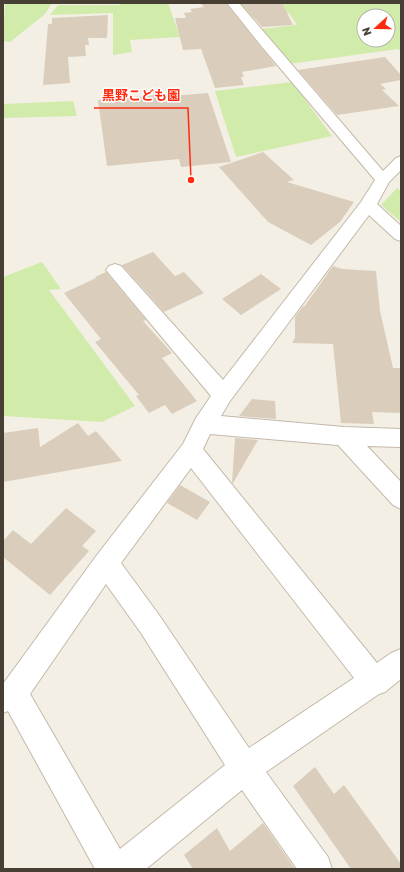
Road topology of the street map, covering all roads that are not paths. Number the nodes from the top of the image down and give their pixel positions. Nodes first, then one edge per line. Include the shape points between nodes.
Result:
1 (233, 3) edge
2 (401, 160) edge
3 (383, 180) junction
4 (368, 205) junction
5 (401, 235) edge
6 (115, 270) dead end
7 (223, 394) junction
8 (204, 424) junction
9 (344, 436) junction
10 (401, 438) edge
11 (192, 451) junction
12 (401, 498) edge
13 (106, 563) junction
14 (401, 663) edge
15 (375, 682) junction
16 (8, 696) edge
17 (245, 768) junction
18 (113, 869) edge
19 (121, 869) edge
20 (316, 869) edge

1 - 3 street
2 - 3 street
3 - 4 street
4 - 5 street
4 - 7 street
6 - 7 street
7 - 8 street
8 - 9 street
8 - 11 street
9 - 10 street
9 - 12 street
11 - 13 street
11 - 15 street
13 - 16 street
13 - 17 street via 150,624
14 - 15 street
15 - 17 street
16 - 18 street
17 - 19 street
17 - 20 street

